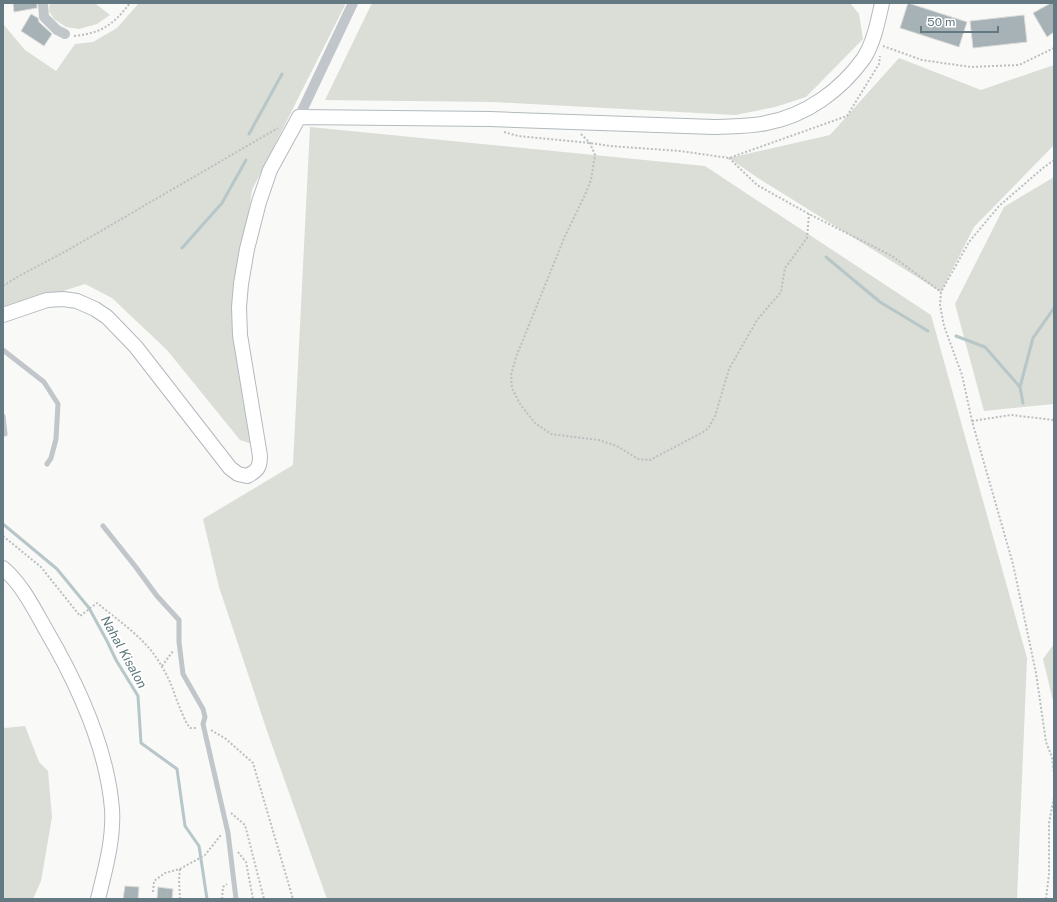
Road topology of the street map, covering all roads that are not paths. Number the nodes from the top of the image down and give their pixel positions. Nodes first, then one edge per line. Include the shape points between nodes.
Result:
1 (43, 3) edge
2 (353, 3) edge
3 (882, 3) edge
4 (65, 34) road end
5 (298, 117) junction
6 (3, 315) edge
7 (3, 350) edge
8 (3, 416) edge
9 (5, 434) dead end
10 (47, 464) dead end
11 (103, 526) dead end
12 (3, 568) edge
13 (98, 899) edge
14 (236, 899) edge

1 - 4 street via 44,17
2 - 5 street
3 - 5 main road via 878,24 864,58 836,89 812,106 789,117 766,123 714,127 490,119
5 - 6 main road via 270,170 259,202 247,249 238,307 240,335 260,456 260,465 255,472 247,476 238,474 230,468 136,347 95,309 77,301 47,300
7 - 10 lane via 44,382 58,404 56,439
8 - 9 lane
11 - 14 lane via 157,596 179,620 183,674 203,709 203,724 228,833
12 - 13 main road via 18,584 35,610 64,662 85,706 100,748 110,788 112,811 108,857

